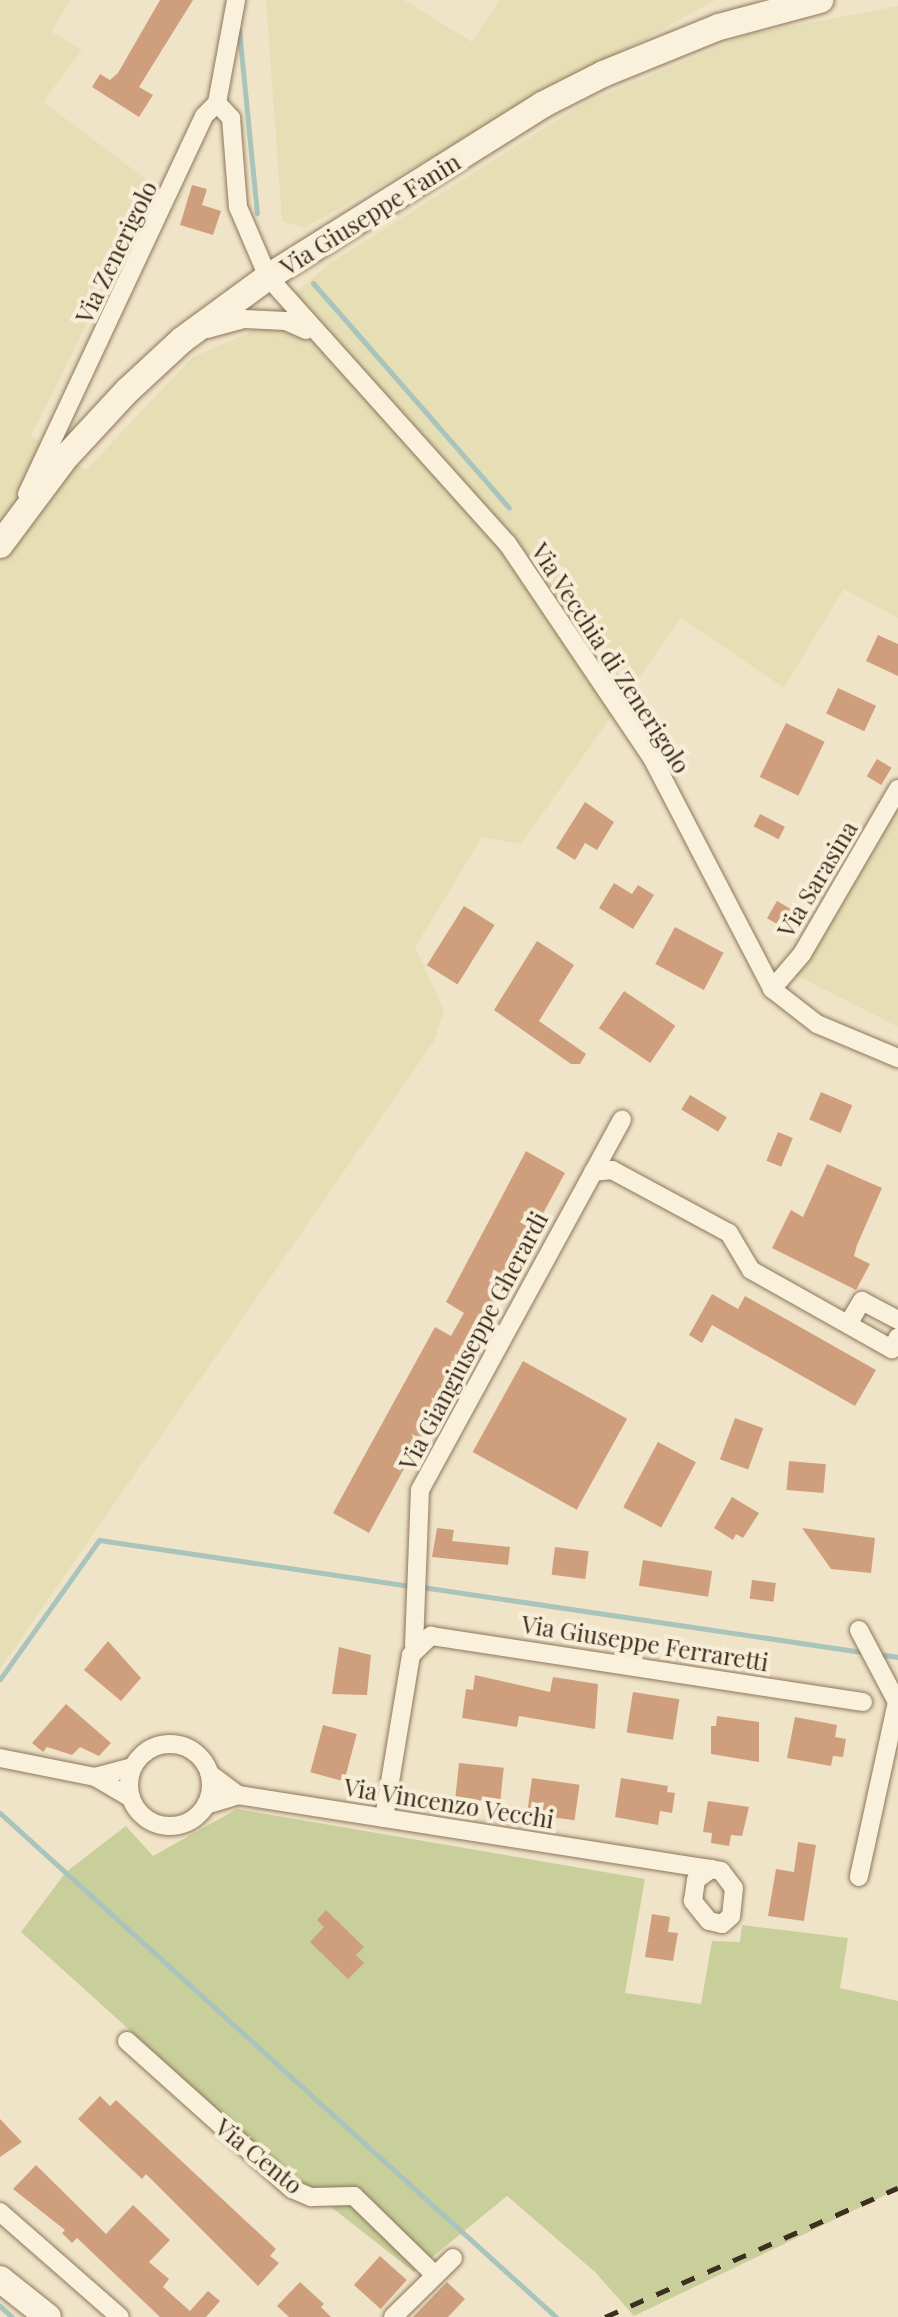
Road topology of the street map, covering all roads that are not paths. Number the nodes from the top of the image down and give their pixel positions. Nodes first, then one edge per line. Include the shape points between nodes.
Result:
1 (236, 0) edge
2 (820, 0) edge
3 (217, 103) junction
4 (268, 277) junction
5 (312, 332) junction
6 (182, 340) junction
7 (15, 519) junction
8 (0, 545) edge
9 (898, 789) edge
10 (772, 989) junction
11 (898, 1058) edge
12 (622, 1119) dead end
13 (593, 1172) junction
14 (898, 1320) edge
15 (848, 1324) junction
16 (898, 1337) edge
17 (862, 1637) dead end
18 (417, 1643) junction
19 (863, 1702) dead end
20 (898, 1702) edge
21 (0, 1758) edge
22 (133, 1767) junction
23 (209, 1773) junction
24 (95, 1777) junction
25 (238, 1795) junction
26 (131, 1798) junction
27 (206, 1805) junction
28 (384, 1818) junction
29 (653, 1860) junction
30 (711, 1869) junction
31 (859, 1877) dead end
32 (693, 1901) junction
33 (127, 2041) dead end
34 (0, 2213) edge
35 (453, 2258) dead end
36 (435, 2275) junction
37 (0, 2279) edge
38 (48, 2317) edge
39 (120, 2317) edge
40 (393, 2317) edge

1 - 3 street, Via Zenerigolo
2 - 4 main road, Via Giuseppe Fanin via 719,27 603,74 542,105
3 - 4 street, Via Vecchia di Zenerigolo via 231,118 238,207
3 - 7 street, Via Zenerigolo via 204,116
4 - 5 street, Via Vecchia di Zenerigolo
4 - 6 main road, Via Giuseppe Fanin
5 - 6 street via 286,321 244,319
5 - 10 street, Via Vecchia di Zenerigolo via 507,543 652,758
6 - 7 main road, Via Giuseppe Fanin via 127,391
7 - 8 main road, Via Giuseppe Fanin
9 - 10 street, Via Sarasina via 802,954
10 - 11 street, Via Vecchia di Zenerigolo via 817,1024
12 - 13 street, Via Giangiuseppe Gherardi
13 - 15 street via 612,1170 729,1233 751,1270
13 - 18 street, Via Giangiuseppe Gherardi via 420,1490
14 - 15 street via 862,1301
15 - 16 street via 892,1349
17 - 20 street
18 - 19 street, Via Giuseppe Ferraretti via 451,1637
18 - 28 street, Via Giangiuseppe Gherardi
20 - 31 street
21 - 24 street
22 - 23 street via 148,1750 179,1745 194,1752
22 - 24 street
22 - 26 street
23 - 25 street, Via Vincenzo Vecchi
23 - 27 street
24 - 26 street
25 - 27 street, Via Vincenzo Vecchi
25 - 28 street, Via Vincenzo Vecchi
26 - 27 street via 151,1822 166,1827 196,1818
28 - 29 street, Via Vincenzo Vecchi
29 - 30 street, Via Vincenzo Vecchi
29 - 32 street via 675,1874
30 - 32 street via 696,1880
30 - 32 street via 721,1871 734,1888 731,1916 722,1924 709,1921
33 - 36 street, Via Cento via 292,2189 311,2197 354,2196
34 - 39 street
35 - 36 street
36 - 40 street
37 - 38 main road

